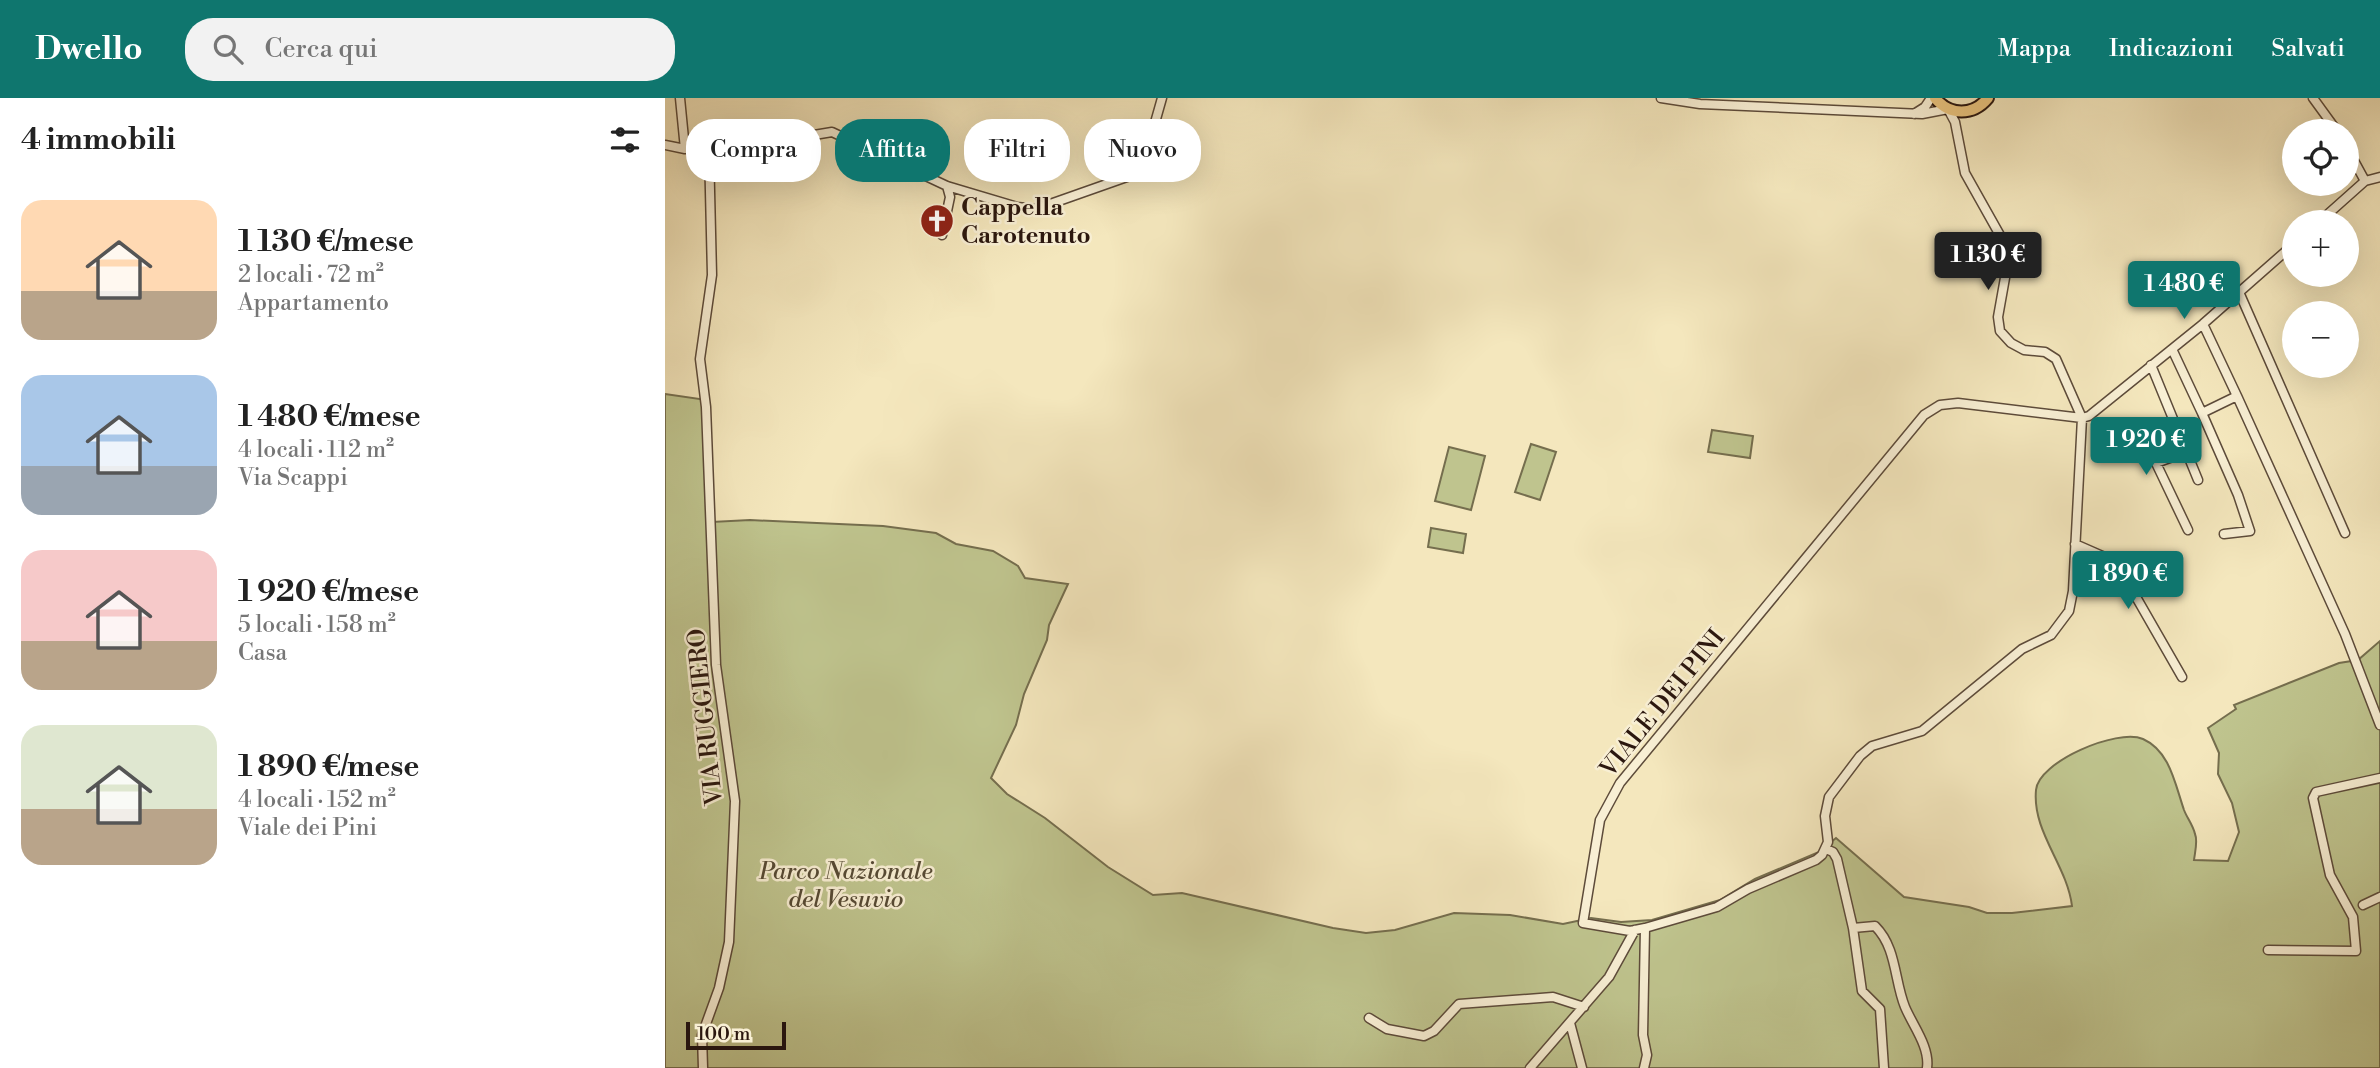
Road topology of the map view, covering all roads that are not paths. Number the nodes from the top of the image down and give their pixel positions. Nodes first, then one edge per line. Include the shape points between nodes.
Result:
1 (680, 98) edge
2 (1162, 98) edge
3 (1661, 98) edge
4 (1933, 98) edge
5 (1988, 98) edge
6 (2313, 98) edge
7 (1948, 109) junction
8 (1972, 110) junction
9 (1914, 114) junction
10 (2328, 119) edge
11 (1957, 129) junction
12 (821, 134) edge
13 (665, 145) edge
14 (685, 149) joint
15 (2359, 170) edge
16 (2380, 177) edge
17 (2365, 181) junction
18 (710, 182) edge
19 (947, 186) junction
20 (2332, 210) edge
21 (942, 235) dead end
22 (2282, 254) edge
23 (2239, 292) junction
24 (2203, 324) junction
25 (2172, 349) junction
26 (2151, 365) junction
27 (2237, 396) junction
28 (2202, 413) junction
29 (2082, 418) junction
30 (2186, 452) junction
31 (2198, 480) dead end
32 (2188, 530) dead end
33 (2345, 533) dead end
34 (2224, 534) dead end
35 (2075, 544) junction
36 (2182, 677) dead end
37 (2380, 725) edge
38 (2380, 778) edge
39 (1826, 849) junction
40 (2380, 897) edge
41 (2363, 905) dead end
42 (1644, 928) junction
43 (1853, 928) junction
44 (1635, 930) junction
45 (2268, 950) dead end
46 (1584, 1007) junction
47 (1369, 1018) dead end
48 (1570, 1023) junction
49 (703, 1068) edge
50 (1530, 1068) edge
51 (1582, 1068) edge
52 (1644, 1068) edge
53 (1884, 1068) edge
54 (1927, 1068) edge

1 - 14 street
2 - 19 street via 1141,172 1036,209
3 - 9 street
4 - 7 main road
4 - 9 street
5 - 8 main road
6 - 10 street
7 - 8 main road
7 - 9 street
7 - 11 street
8 - 11 street
11 - 29 street via 1965,173 2006,246 2000,331 2024,350 2045,352 2056,359
12 - 19 street via 832,132
13 - 14 street
15 - 17 street
16 - 17 street
17 - 20 street
18 - 49 street, VIA RUGGIERO via 712,275 701,359 716,665 736,802 729,942 702,1035
19 - 21 street via 950,197
22 - 23 street
23 - 24 street
23 - 33 street
24 - 25 street
24 - 27 street
25 - 26 street
25 - 28 street
26 - 29 street via 2094,414
26 - 30 street
27 - 28 street
27 - 37 street via 2340,622
28 - 34 street via 2250,531
29 - 35 street
29 - 44 street, VIALE DEI PINI via 1958,402 1940,405 1924,415 1610,799 1601,820 1583,923
30 - 31 street
30 - 32 street via 2156,463
35 - 36 street via 2111,558 2121,567
35 - 39 street via 2069,611 2058,629 2022,649 1922,731 1872,746 1860,756 1825,805
38 - 45 street via 2316,792 2313,798 2330,875 2353,917 2356,951
39 - 42 street, VIALE DEI PINI via 1816,860 1717,907
39 - 43 street via 1837,859
40 - 41 street
42 - 44 street, VIALE DEI PINI
42 - 52 street
43 - 53 street via 1862,991 1880,1009
43 - 54 street via 1875,926 1893,956
44 - 46 street via 1609,977
46 - 47 street via 1553,997 1459,1003 1424,1036 1387,1028
46 - 48 street
48 - 50 street
48 - 51 street

